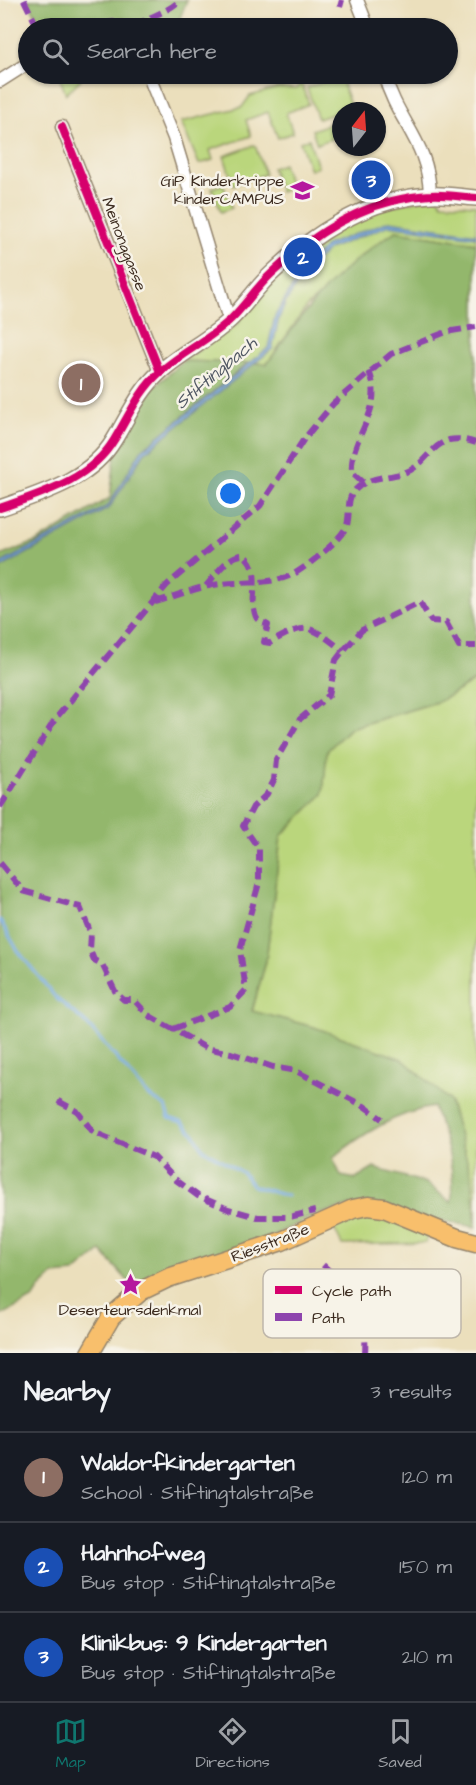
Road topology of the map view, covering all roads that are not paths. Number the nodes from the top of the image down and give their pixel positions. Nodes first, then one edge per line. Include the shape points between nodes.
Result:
1 (357, 0) edge
2 (364, 18) edge
3 (18, 70) edge
4 (0, 81) edge
5 (152, 84) edge
6 (387, 84) edge
7 (62, 127) dead end
8 (430, 195) junction
9 (476, 198) edge
10 (231, 319) junction
11 (160, 372) junction
12 (0, 508) edge
13 (476, 1243) edge
14 (90, 1353) edge

1 - 2 street
3 - 4 street
5 - 10 street via 174,138
6 - 8 street via 394,105 421,146
7 - 11 street, Meinonggasse
8 - 9 street
8 - 10 street via 389,202 345,217 299,249
10 - 11 street
11 - 12 street via 135,400 99,460 74,479
13 - 14 main road, Riesstraße via 384,1208 353,1209 282,1241 168,1278 141,1291 111,1317

